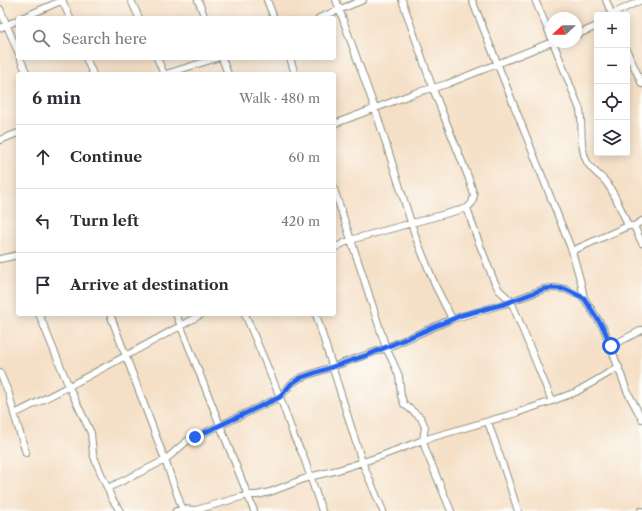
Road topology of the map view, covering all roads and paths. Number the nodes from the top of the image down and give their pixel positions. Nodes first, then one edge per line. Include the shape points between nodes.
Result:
1 (62, 0) edge
2 (131, 0) edge
3 (198, 0) edge
4 (267, 0) edge
5 (336, 0) edge
6 (363, 0) edge
7 (402, 0) edge
8 (472, 0) edge
9 (535, 0) edge
10 (606, 0) edge
11 (642, 0) edge
12 (0, 9) edge
13 (339, 10) junction
14 (610, 12) edge
15 (615, 12) edge
16 (26, 16) edge
17 (69, 16) edge
18 (138, 16) edge
19 (204, 16) edge
20 (273, 16) edge
21 (324, 16) edge
22 (16, 21) edge
23 (7, 24) junction
24 (546, 25) edge
25 (594, 27) edge
26 (0, 28) edge
27 (582, 32) edge
28 (546, 45) edge
29 (16, 47) edge
30 (555, 48) edge
31 (630, 58) edge
32 (21, 60) edge
33 (87, 60) edge
34 (158, 60) edge
35 (210, 60) edge
36 (223, 60) edge
37 (291, 60) edge
38 (497, 65) junction
39 (26, 72) edge
40 (92, 72) edge
41 (164, 72) edge
42 (171, 72) edge
43 (227, 72) edge
44 (294, 72) edge
45 (642, 84) edge
46 (433, 89) junction
47 (375, 109) junction
48 (336, 123) edge
49 (16, 134) edge
50 (0, 140) edge
51 (336, 195) edge
52 (467, 208) junction
53 (642, 222) edge
54 (411, 223) junction
55 (631, 226) junction
56 (350, 240) junction
57 (642, 243) edge
58 (336, 247) edge
59 (572, 251) junction
60 (16, 257) edge
61 (0, 259) edge
62 (584, 298) junction
63 (511, 301) junction
64 (40, 316) edge
65 (111, 316) edge
66 (177, 316) edge
67 (198, 316) edge
68 (246, 316) edge
69 (317, 316) edge
70 (452, 319) junction
71 (180, 326) junction
72 (642, 330) edge
73 (611, 346) junction
74 (386, 348) junction
75 (126, 355) junction
76 (334, 367) junction
77 (618, 367) junction
78 (0, 373) edge
79 (69, 387) junction
80 (280, 397) junction
81 (552, 401) junction
82 (14, 414) junction
83 (642, 419) edge
84 (488, 422) junction
85 (220, 425) junction
86 (424, 440) junction
87 (26, 453) dead end
88 (165, 460) junction
89 (362, 462) junction
90 (310, 477) junction
91 (108, 488) junction
92 (248, 495) junction
93 (180, 510) edge
94 (120, 511) edge
95 (254, 511) edge
96 (322, 511) edge
97 (383, 511) edge
98 (451, 511) edge
99 (518, 511) edge

1 - 16 street
1 - 17 street
2 - 18 street
3 - 19 street
4 - 20 street
5 - 13 street
6 - 13 street
7 - 46 street
8 - 38 street
9 - 24 street
10 - 14 street
11 - 15 street
12 - 23 street
13 - 21 street
13 - 47 street
22 - 23 street
23 - 26 street
23 - 29 street
25 - 27 street
28 - 38 street
30 - 55 street via 580,110 583,149 587,162 606,183
31 - 45 street
32 - 39 street
33 - 40 street
34 - 41 street
35 - 42 street
36 - 43 street
37 - 44 street
38 - 46 street
38 - 59 street
46 - 47 street via 415,93
46 - 52 street via 474,195 472,203
47 - 48 street
47 - 54 street
49 - 50 street
51 - 56 street
52 - 54 street
52 - 63 street via 494,281 499,290
53 - 55 street
54 - 56 street
54 - 70 street via 422,256
55 - 57 street
55 - 59 street
56 - 58 street
56 - 74 street
59 - 62 street
60 - 61 street
62 - 63 street via 565,289 553,288
62 - 73 street via 604,329
63 - 70 street
63 - 81 street
64 - 79 street
65 - 75 street
66 - 71 street
67 - 71 street
68 - 80 street
69 - 76 street
70 - 74 street
71 - 75 street
71 - 85 street
72 - 73 street
73 - 77 street
74 - 76 street
74 - 86 street via 399,376 404,404 423,421
75 - 79 street
75 - 88 street
76 - 80 street via 300,378
76 - 89 street
77 - 81 street via 576,392
77 - 83 street
78 - 82 street
79 - 82 street
79 - 91 street via 90,429 94,458
80 - 85 street
80 - 90 street
81 - 84 street
82 - 87 street
84 - 86 street
84 - 99 street
85 - 88 street via 187,441
85 - 92 street
86 - 89 street
86 - 98 street
88 - 91 street
88 - 93 street
89 - 90 street
89 - 97 street
90 - 92 street via 270,492
90 - 96 street
91 - 94 street
92 - 93 street via 196,510
92 - 95 street

